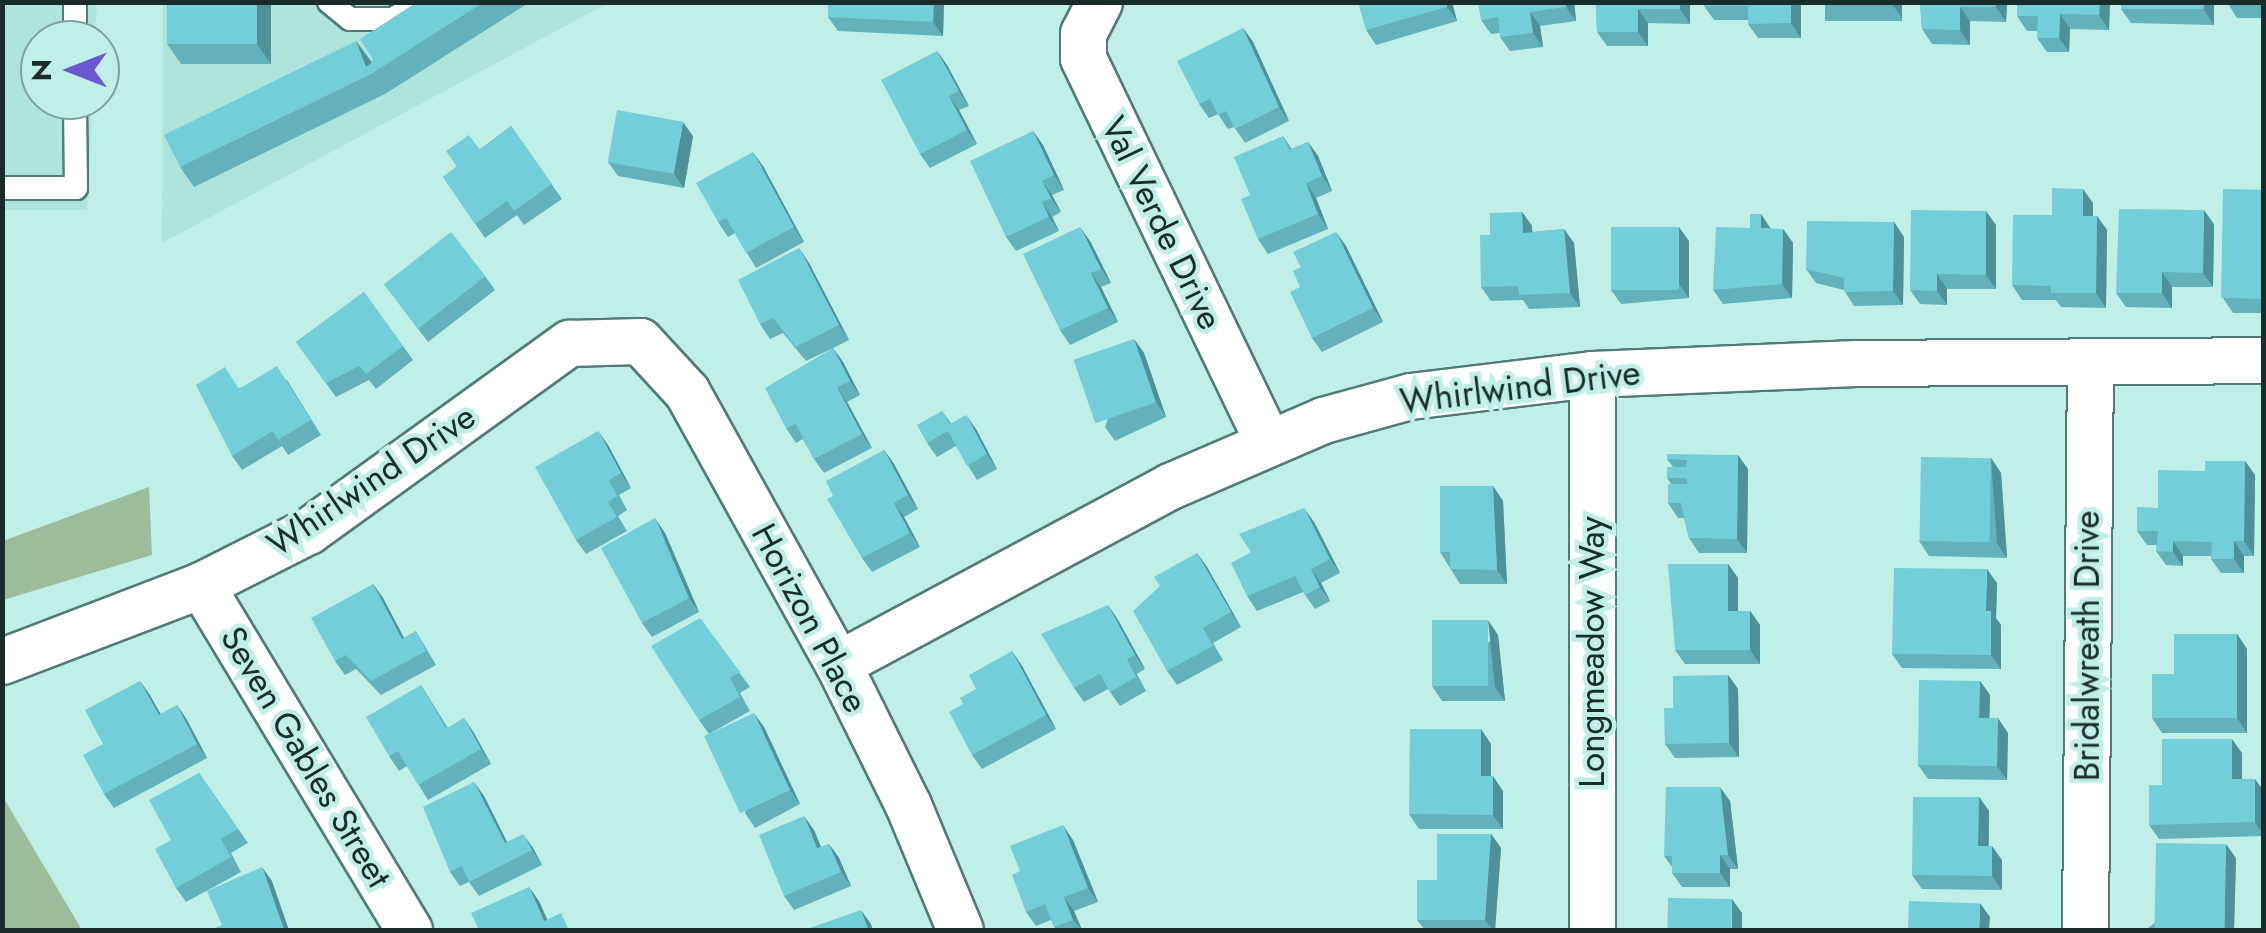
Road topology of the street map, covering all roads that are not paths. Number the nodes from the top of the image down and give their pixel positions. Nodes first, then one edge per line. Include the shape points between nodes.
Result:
1 (329, 2) edge
2 (418, 2) edge
3 (1099, 2) edge
4 (75, 120) edge
5 (2, 188) edge
6 (620, 339) joint
7 (2264, 360) edge
8 (2090, 362) junction
9 (1592, 374) junction
10 (1267, 441) junction
11 (202, 585) junction
12 (2, 660) edge
13 (838, 664) junction
14 (409, 930) edge
15 (960, 930) edge
16 (1592, 930) edge
17 (2085, 930) edge

1 - 2 lane via 350,19 393,19
3 - 10 street, Val Verde Drive via 1083,34 1083,58
4 - 5 lane via 76,188
6 - 11 street, Whirlwind Drive via 569,343 308,531
6 - 13 street, Horizon Place via 640,341 659,355 687,392
7 - 8 street, Whirlwind Drive
8 - 9 street, Whirlwind Drive
8 - 17 street, Bridalwreath Drive
9 - 10 street, Whirlwind Drive via 1410,396
9 - 16 street, Longmeadow Way
10 - 13 street, Whirlwind Drive
11 - 12 street, Whirlwind Drive
11 - 14 street, Seven Gables Street
13 - 15 street, Horizon Place

